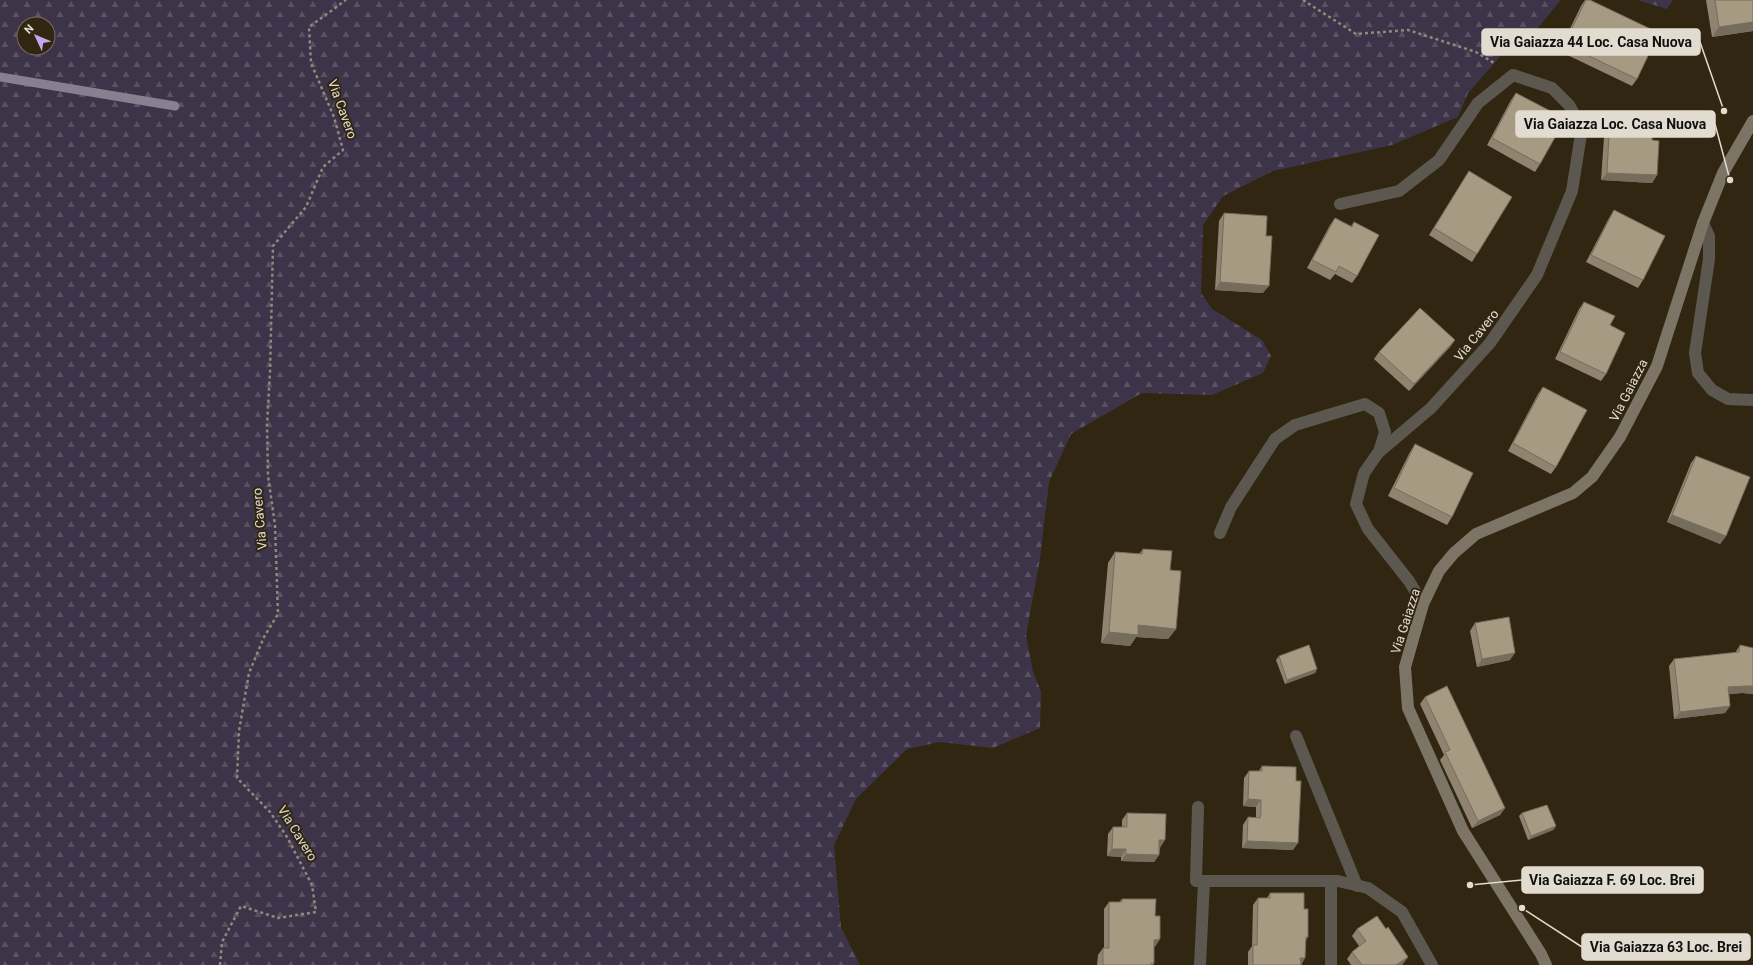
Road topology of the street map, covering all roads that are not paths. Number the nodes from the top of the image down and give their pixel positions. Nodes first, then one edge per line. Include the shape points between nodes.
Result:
1 (1753, 120) edge
2 (1340, 204) dead end
3 (1704, 223) junction
4 (1753, 400) edge
5 (1378, 453) junction
6 (1220, 533) dead end
7 (1423, 604) junction
8 (1296, 736) dead end
9 (1198, 807) dead end
10 (1204, 881) junction
11 (1331, 881) junction
12 (1357, 886) junction
13 (1200, 965) edge
14 (1331, 965) edge
15 (1432, 965) edge
16 (1546, 965) edge

1 - 3 main road, Via Gaiazza via 1723,173
2 - 5 street, Via Cavero via 1398,190 1439,160 1478,103 1513,75 1552,88 1568,105 1582,128 1572,191 1537,275 1490,343 1431,408
3 - 4 street via 1709,236 1709,259 1695,353 1698,373 1712,390 1728,399
3 - 7 main road, Via Gaiazza via 1657,366 1620,437 1592,477 1573,493 1476,534 1454,552 1439,571
5 - 6 street via 1385,432 1378,413 1365,404 1295,425 1275,439 1231,507
5 - 7 street, Via Cavero via 1364,473 1356,504 1368,529 1409,581
7 - 16 main road, Via Gaiazza via 1405,667 1408,708 1464,831
8 - 12 street
9 - 10 street via 1196,881
10 - 11 street
10 - 13 street
11 - 12 street
11 - 14 street
12 - 15 street via 1368,888 1402,912

